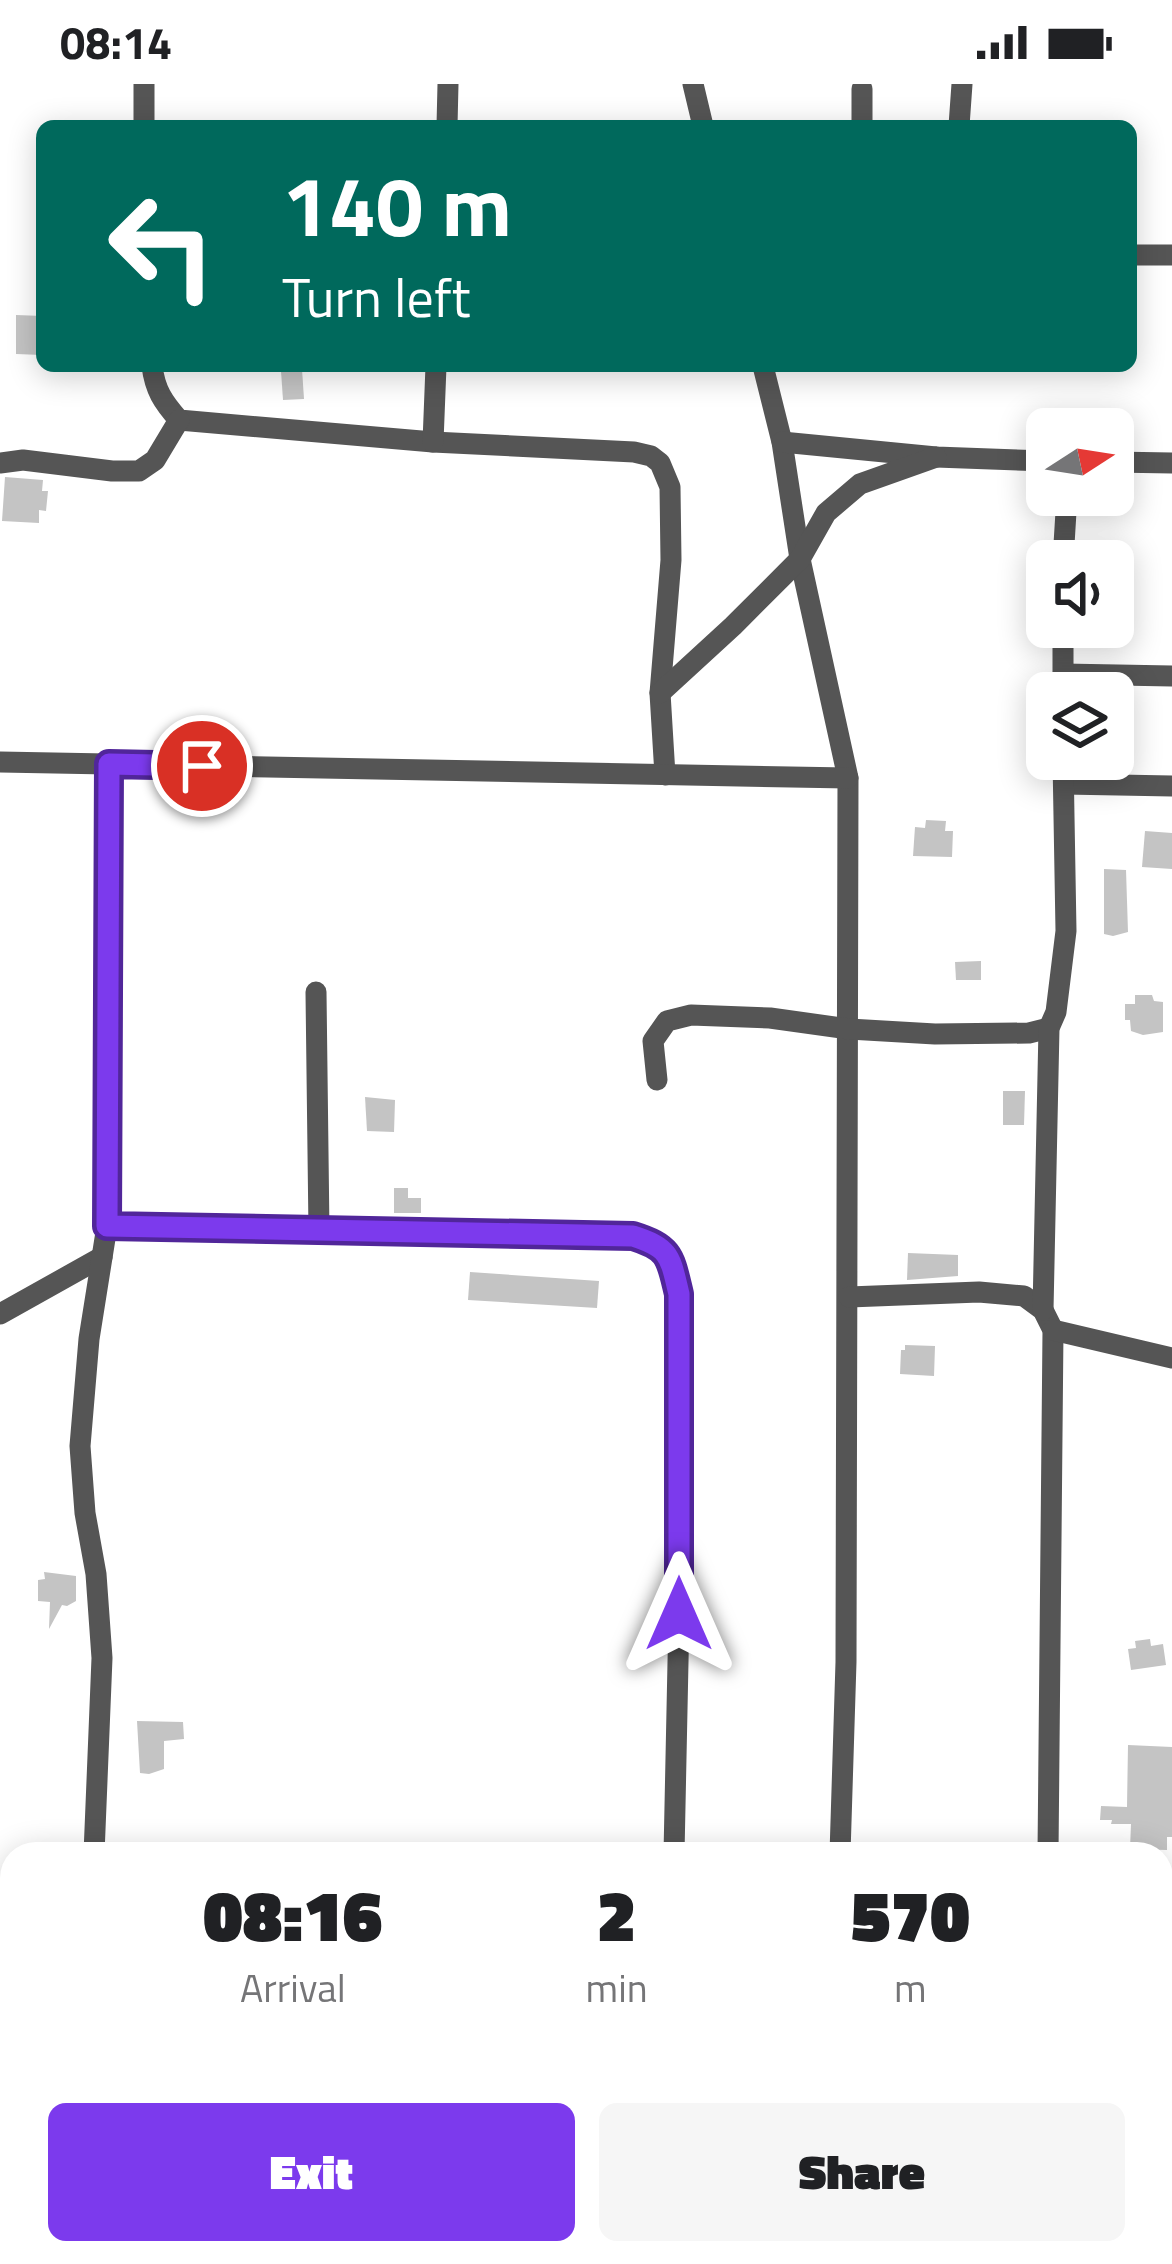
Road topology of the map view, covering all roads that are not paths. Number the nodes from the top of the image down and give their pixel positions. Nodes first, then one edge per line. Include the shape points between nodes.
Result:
1 (144, 84) edge
2 (448, 84) edge
3 (693, 84) edge
4 (962, 84) edge
5 (862, 89) dead end
6 (144, 120) edge
7 (446, 120) edge
8 (702, 120) edge
9 (862, 120) edge
10 (959, 120) edge
11 (1137, 255) edge
12 (1172, 255) edge
13 (153, 372) edge
14 (436, 372) edge
15 (764, 372) edge
16 (179, 419) junction
17 (433, 442) junction
18 (782, 442) junction
19 (936, 457) junction
20 (1026, 460) edge
21 (0, 463) edge
22 (1134, 463) edge
23 (1172, 463) edge
24 (800, 559) junction
25 (1172, 676) edge
26 (1134, 679) edge
27 (660, 693) junction
28 (0, 762) edge
29 (109, 764) junction
30 (665, 775) junction
31 (848, 778) junction
32 (1064, 780) edge
33 (1064, 784) junction
34 (1172, 786) edge
35 (316, 992) dead end
36 (1049, 1028) junction
37 (849, 1029) junction
38 (657, 1080) dead end
39 (107, 1226) junction
40 (319, 1232) junction
41 (102, 1257) junction
42 (849, 1298) junction
43 (0, 1314) edge
44 (1048, 1320) junction
45 (1172, 1358) edge
46 (94, 1842) edge
47 (674, 1842) edge
48 (840, 1842) edge
49 (1048, 1842) edge

1 - 6 street
2 - 7 street
3 - 8 street
4 - 10 street
5 - 9 street
11 - 12 street
13 - 16 street
14 - 17 street
15 - 18 street
16 - 17 street
16 - 21 street via 139,471
17 - 27 street via 634,452 660,463 670,487 671,560
18 - 19 street
18 - 24 street
19 - 20 street
19 - 24 street via 860,484 826,513
22 - 23 street
24 - 27 street
24 - 31 street
25 - 26 street
27 - 30 street
28 - 29 street
29 - 30 street
29 - 39 street
30 - 31 street
31 - 37 street
32 - 33 street
33 - 34 street
33 - 36 street via 1066,931
35 - 40 street
36 - 37 street
36 - 44 street
37 - 38 street via 691,1015 667,1022 653,1041
37 - 42 street
39 - 40 street
39 - 41 street
40 - 47 street via 633,1236 670,1257 679,1294
41 - 43 street
41 - 46 street via 80,1446 102,1658
42 - 44 street via 1024,1296
42 - 48 street
44 - 45 street
44 - 49 street

